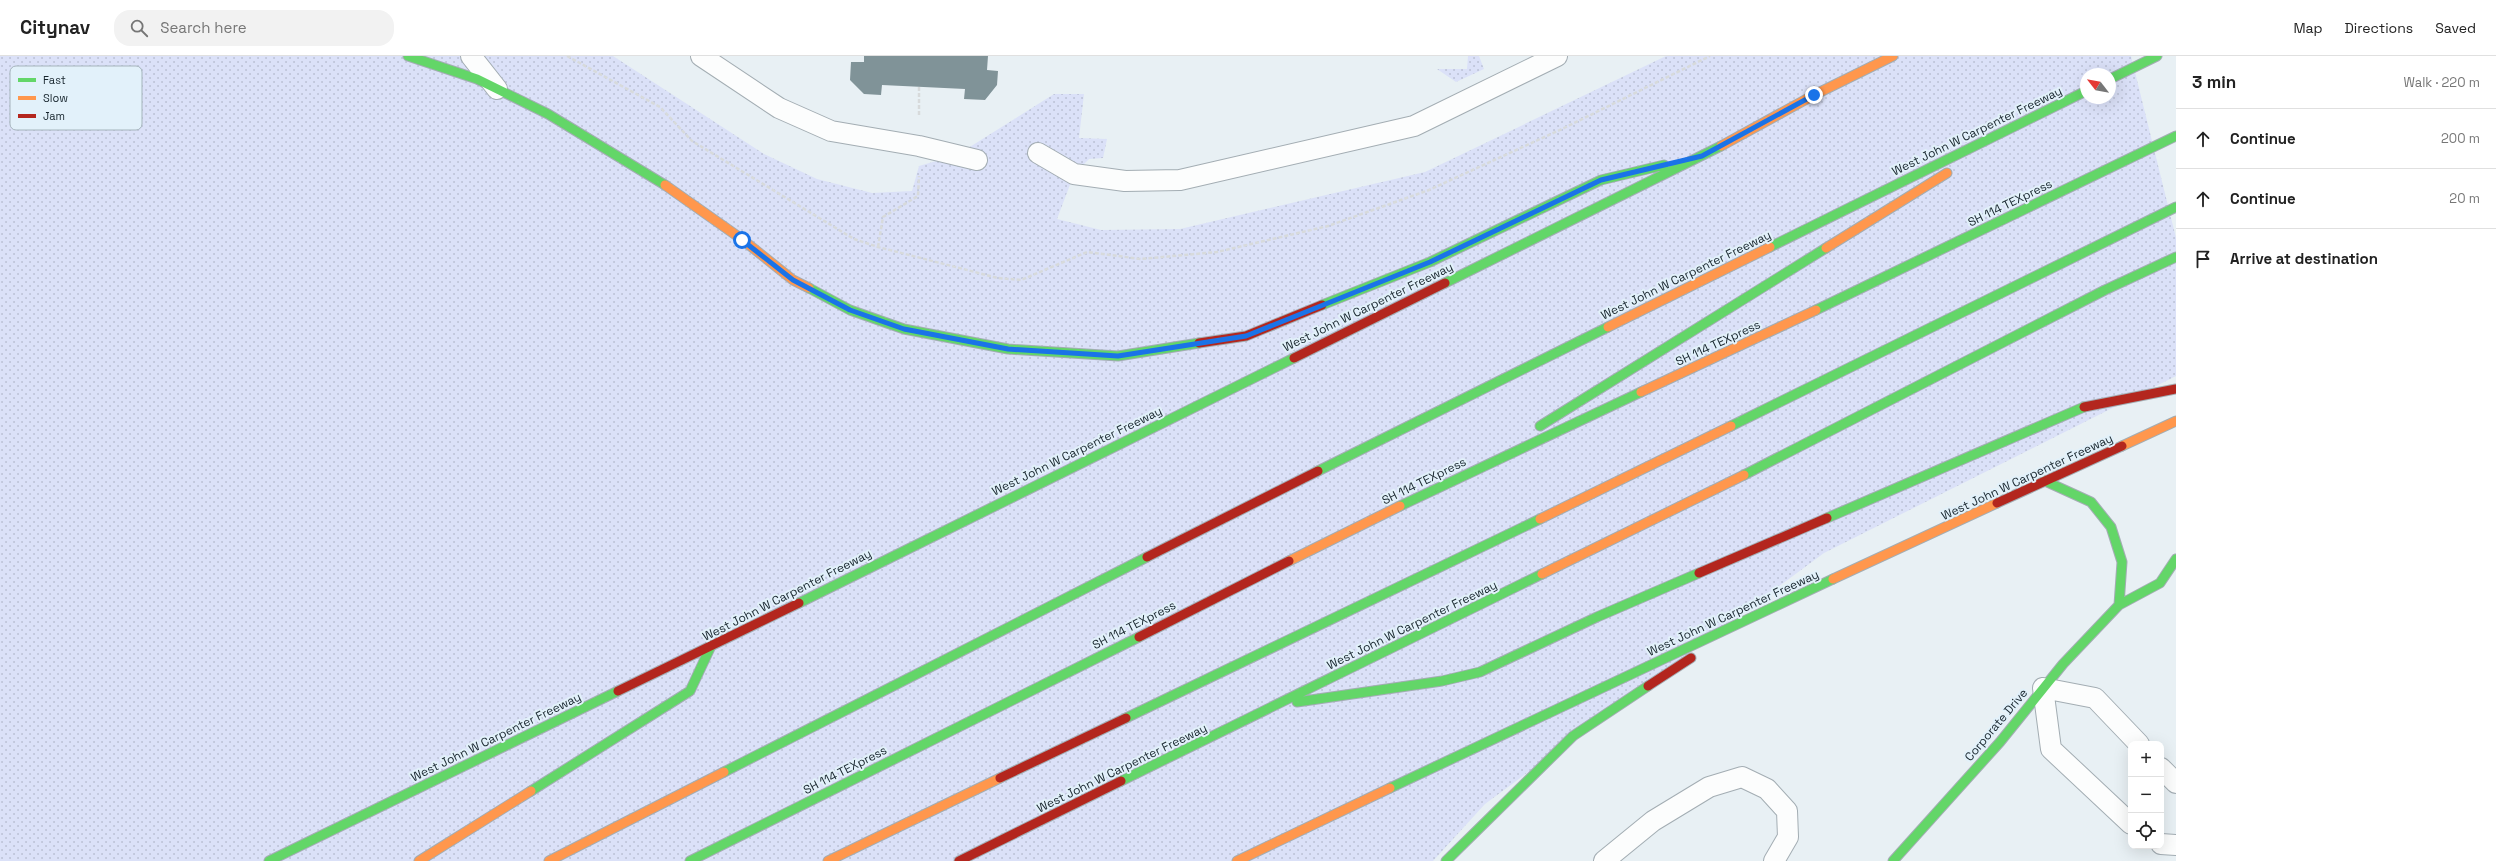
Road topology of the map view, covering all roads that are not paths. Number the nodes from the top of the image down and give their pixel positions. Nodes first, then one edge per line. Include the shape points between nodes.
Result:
1 (408, 56) edge
2 (471, 56) edge
3 (701, 56) edge
4 (1557, 56) edge
5 (1893, 56) edge
6 (2157, 56) edge
7 (1842, 71) dead end
8 (2116, 76) edge
9 (497, 89) junction
10 (2080, 94) edge
11 (1814, 95) junction
12 (2059, 104) junction
13 (2176, 136) edge
14 (1038, 153) dead end
15 (1702, 156) junction
16 (1972, 158) dead end
17 (977, 160) dead end
18 (1958, 167) dead end
19 (2176, 207) edge
20 (2176, 257) edge
21 (2176, 388) edge
22 (2176, 421) edge
23 (1533, 430) dead end
24 (1520, 438) dead end
25 (1452, 480) junction
26 (2045, 481) junction
27 (2176, 559) edge
28 (2119, 605) junction
29 (1757, 614) junction
30 (711, 646) junction
31 (2043, 688) junction
32 (1278, 704) junction
33 (2135, 741) edge
34 (2164, 771) edge
35 (2176, 783) edge
36 (2128, 821) edge
37 (2164, 844) edge
38 (2176, 845) edge
39 (269, 861) edge
40 (419, 861) edge
41 (549, 861) edge
42 (690, 861) edge
43 (828, 861) edge
44 (958, 861) edge
45 (1237, 861) edge
46 (1446, 861) edge
47 (1604, 861) edge
48 (1774, 861) edge
49 (1893, 861) edge

1 - 9 main road via 477,79
2 - 9 lane
3 - 17 lane via 780,108 831,131 919,146
4 - 14 lane via 1414,126 1180,180 1125,181 1074,174
5 - 11 main road, West John W Carpenter Freeway
6 - 8 main road
7 - 11 main road
9 - 15 main road via 548,114 647,173 742,240 793,280 850,310 904,329 1000,348 1118,356 1246,336 1430,262 1601,180
10 - 12 main road, West John W Carpenter Freeway
11 - 15 main road, West John W Carpenter Freeway
12 - 16 main road
12 - 41 main road, West John W Carpenter Freeway via 1301,479
13 - 25 main road, SH 114 TEXpress via 1855,292
15 - 30 main road, West John W Carpenter Freeway
18 - 23 main road
19 - 43 main road via 1630,476
20 - 32 main road, West John W Carpenter Freeway via 2106,290 1782,456
21 - 32 main road via 2086,406 1605,614 1480,672 1442,681
22 - 26 main road, West John W Carpenter Freeway
24 - 25 main road
25 - 42 main road, SH 114 TEXpress
26 - 28 main road via 2091,502 2111,527 2122,562
26 - 29 main road, West John W Carpenter Freeway
27 - 28 main road, Corporate Drive via 2160,582
28 - 31 main road, Corporate Drive
29 - 45 main road, West John W Carpenter Freeway
29 - 46 main road via 1573,736
30 - 39 main road, West John W Carpenter Freeway
30 - 40 main road via 690,691
31 - 33 lane via 2095,698
31 - 36 lane via 2051,749
31 - 49 main road, Corporate Drive via 2000,742
32 - 44 main road, West John W Carpenter Freeway
34 - 35 lane
37 - 38 lane
47 - 48 lane via 1653,821 1709,786 1742,777 1767,789 1787,811 1788,837

